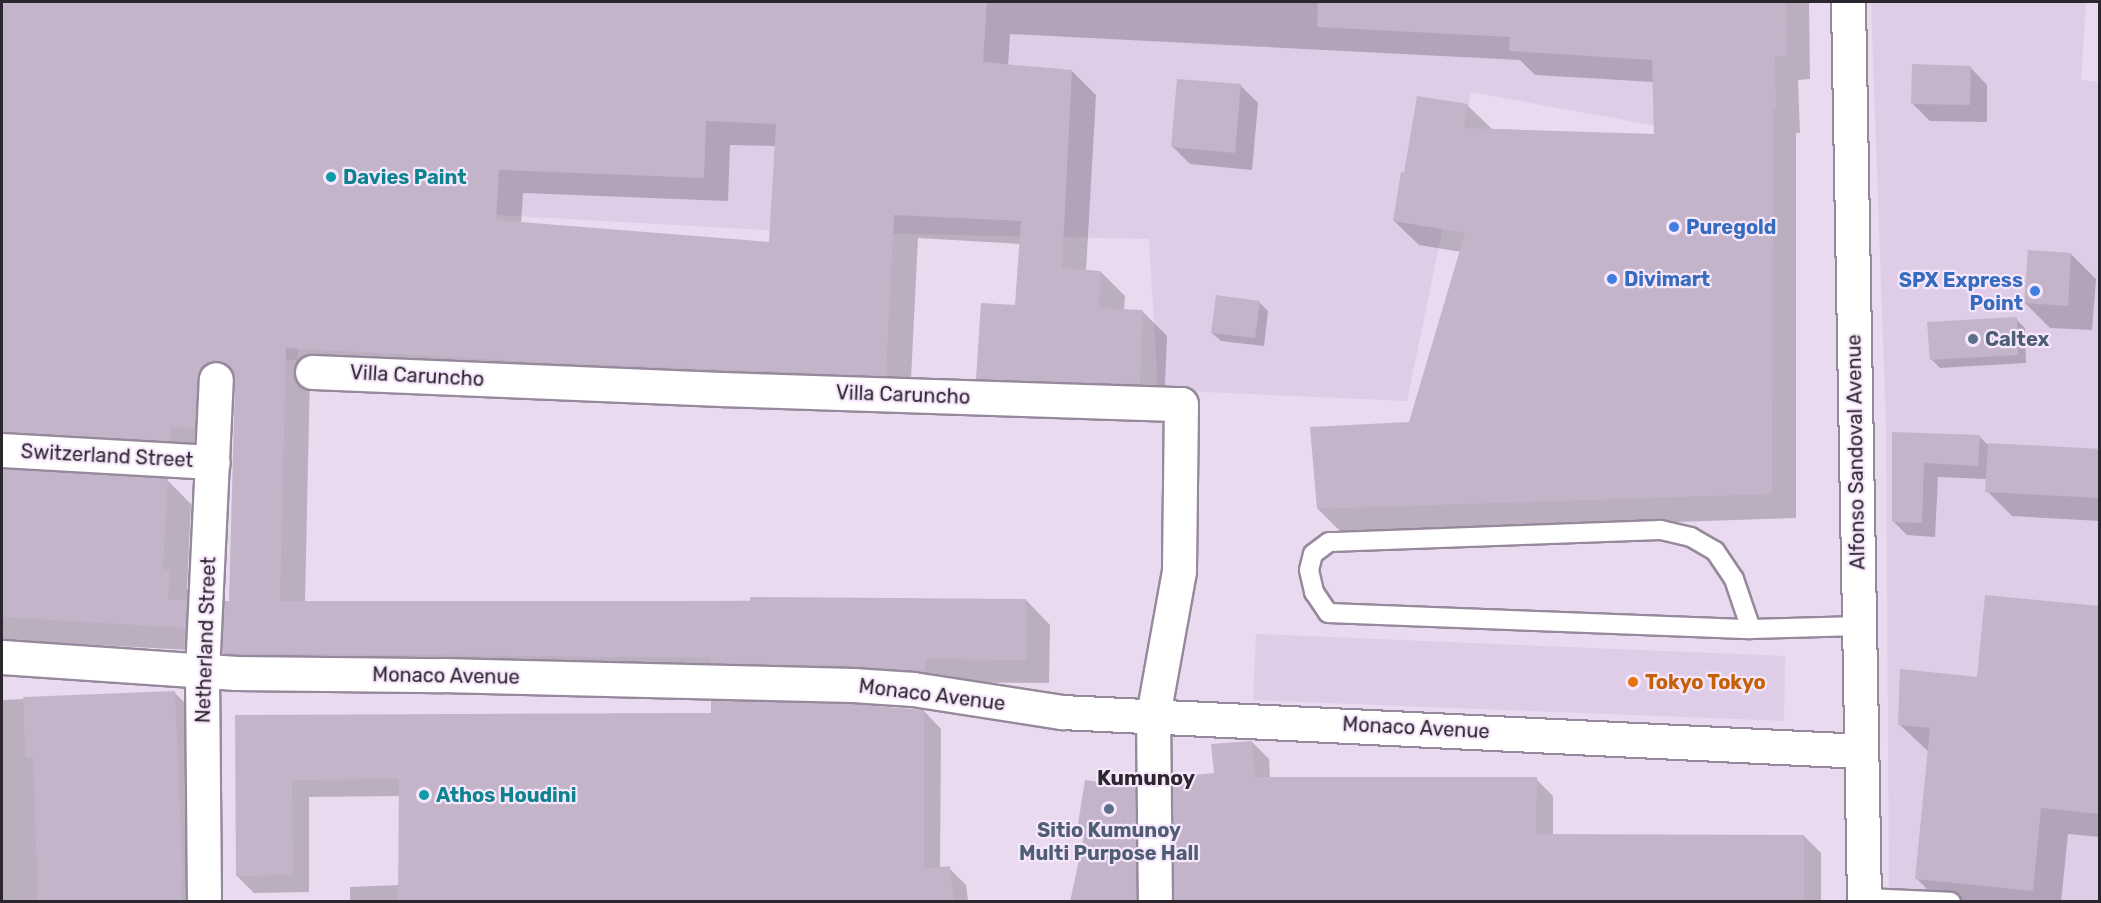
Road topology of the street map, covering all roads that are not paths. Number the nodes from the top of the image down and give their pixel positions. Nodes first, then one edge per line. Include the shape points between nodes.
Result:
1 (1848, 2) edge
2 (312, 372) dead end
3 (216, 379) dead end
4 (2, 450) edge
5 (213, 462) junction
6 (1859, 627) junction
7 (1751, 629) junction
8 (2, 657) edge
9 (202, 672) junction
10 (1153, 715) junction
11 (1861, 751) junction
12 (1864, 900) edge
13 (204, 902) edge
14 (1155, 902) edge
15 (1952, 902) edge

1 - 6 street, Alfonso Sandoval Avenue
2 - 10 street, Villa Caruncho via 1181,404 1179,571
3 - 5 street, Netherland Street
4 - 5 street, Switzerland Street
5 - 9 street, Netherland Street
6 - 7 lane
6 - 11 street, Alfonso Sandoval Avenue
7 - 7 lane via 1734,579 1715,551 1691,537 1660,530 1329,542 1313,554 1309,570 1314,592 1328,613
8 - 9 street, Monaco Avenue
9 - 10 street, Monaco Avenue via 853,685 912,689 1062,712
9 - 13 street, Netherland Street
10 - 11 street, Monaco Avenue
10 - 14 street
11 - 12 street, Alfonso Sandoval Avenue
12 - 15 lane

